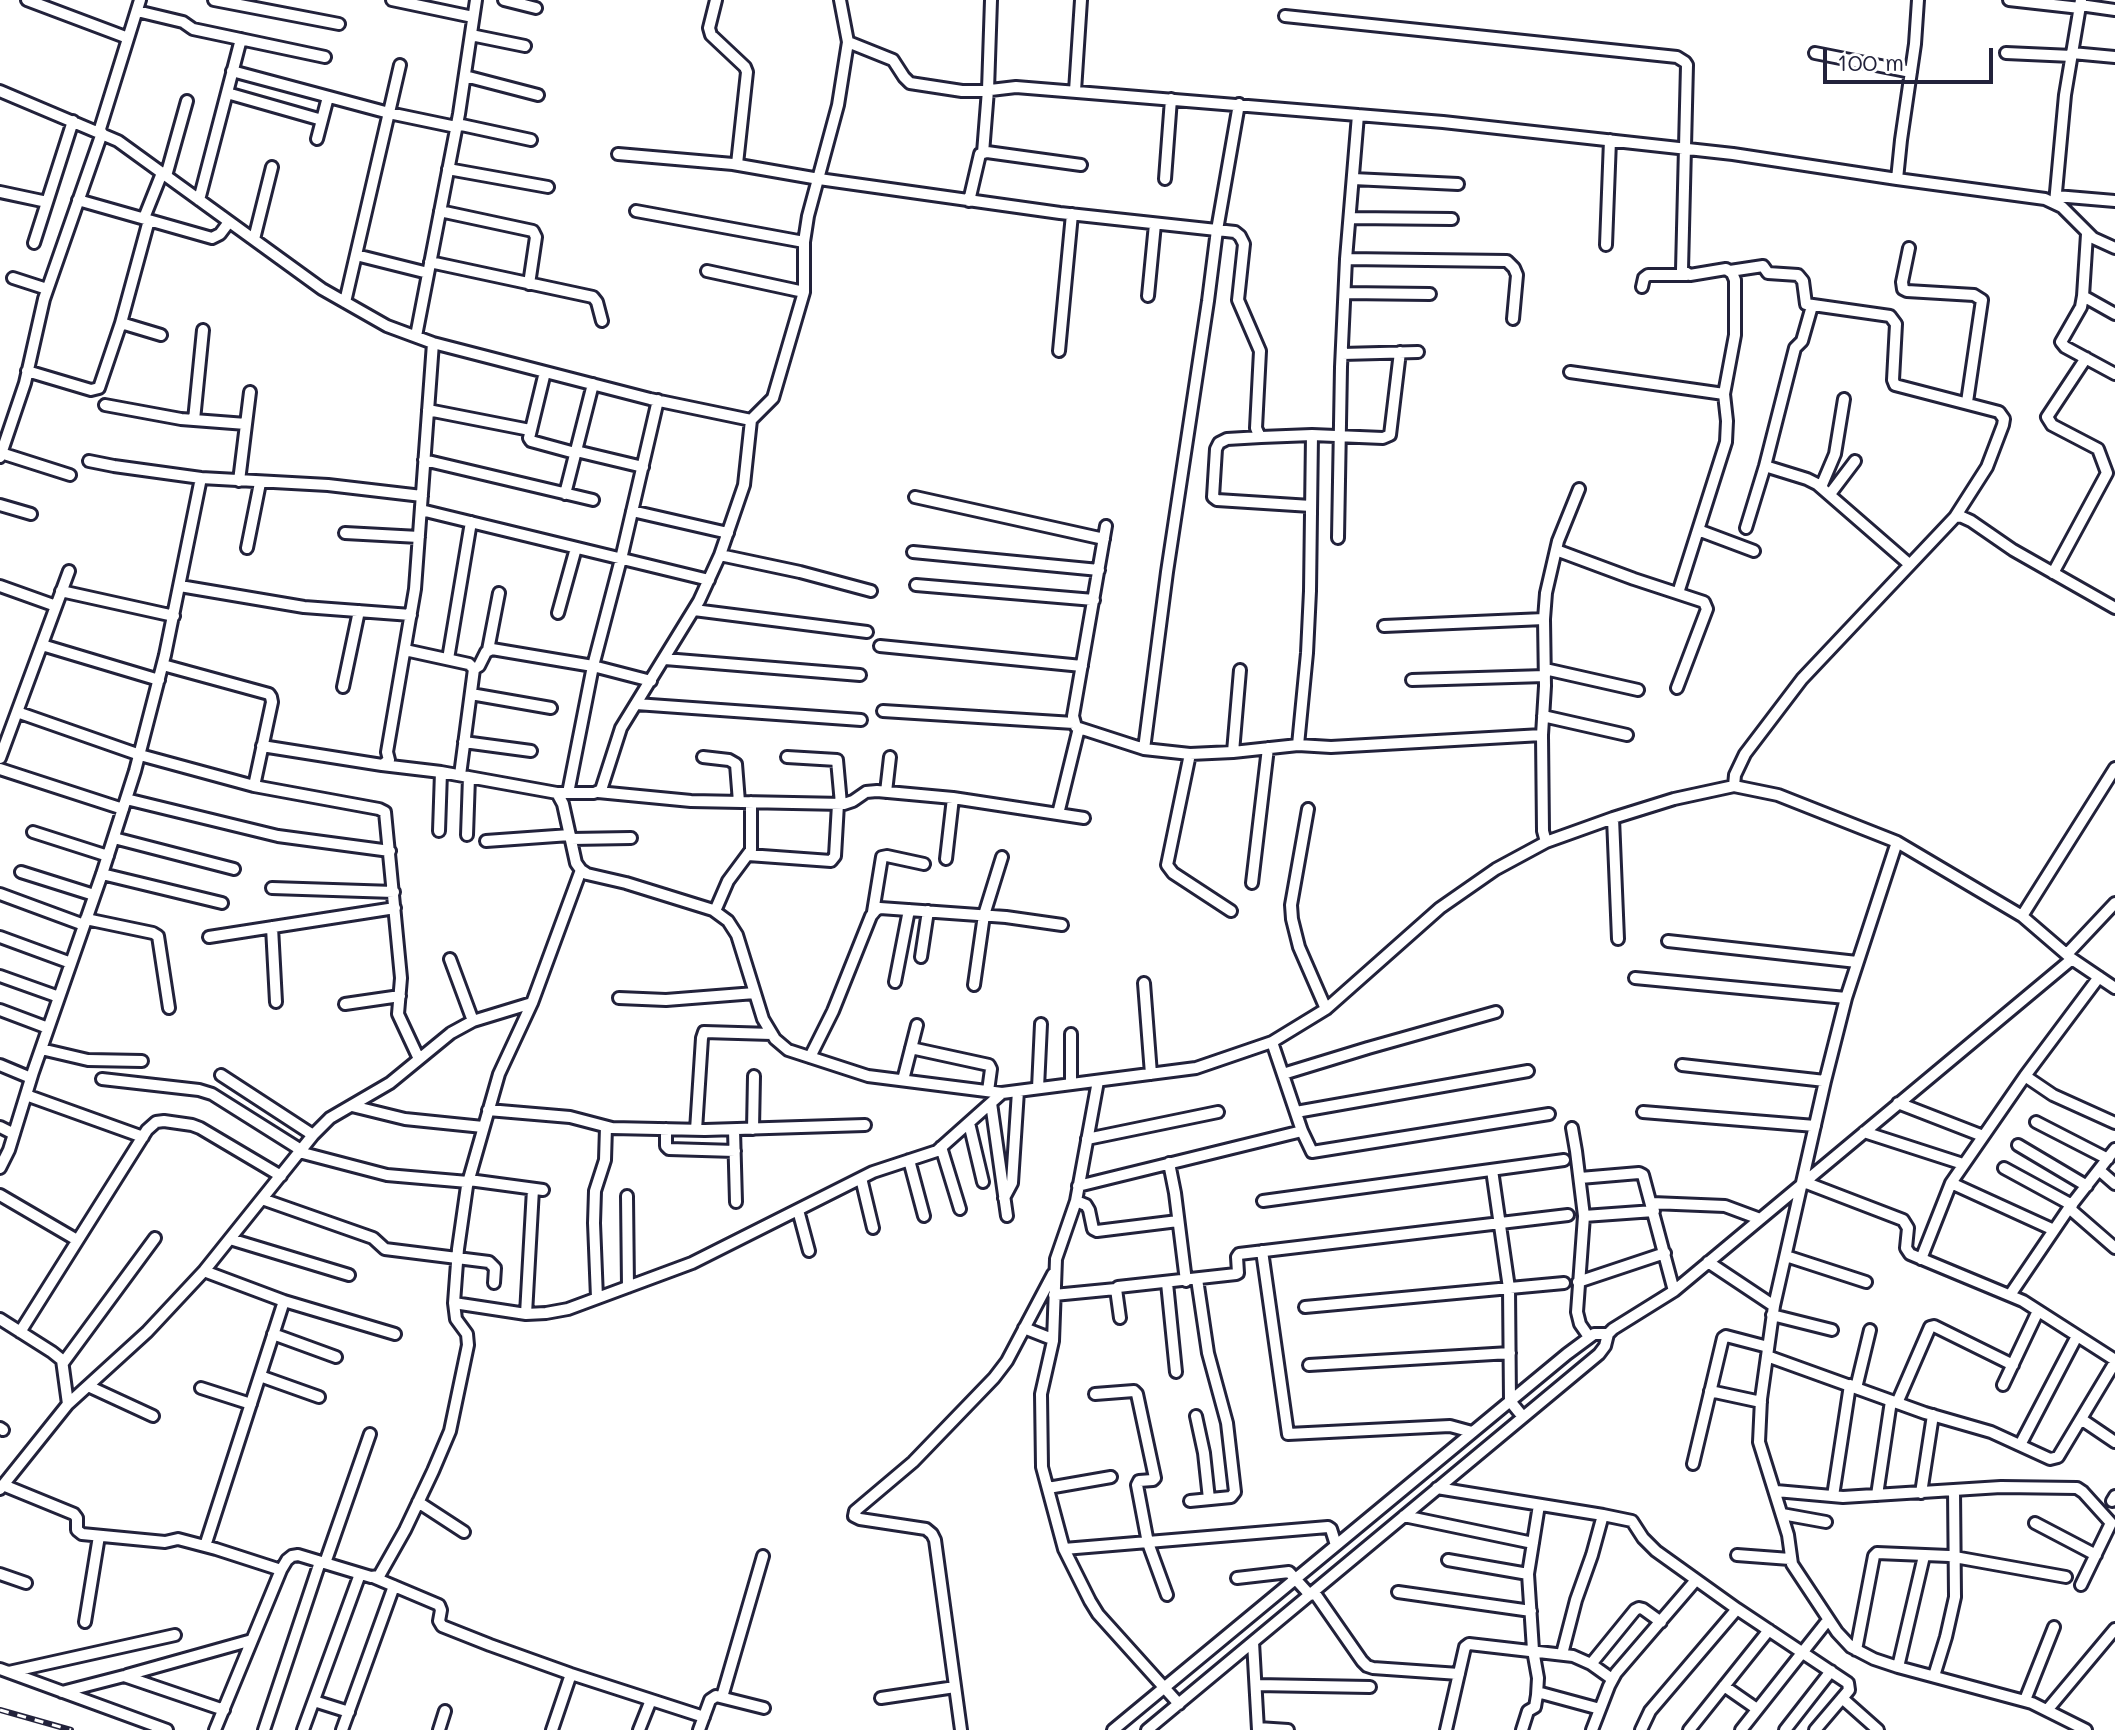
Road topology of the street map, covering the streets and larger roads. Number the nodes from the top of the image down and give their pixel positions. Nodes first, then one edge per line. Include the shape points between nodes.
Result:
1 (27, 0) edge
2 (214, 0) edge
3 (392, 0) edge
4 (476, 0) edge
5 (504, 0) edge
6 (716, 0) edge
7 (840, 0) edge
8 (991, 0) edge
9 (1081, 0) edge
10 (1918, 0) edge
11 (2009, 0) edge
12 (2081, 4) edge
13 (138, 5) edge
14 (536, 8) dead end
15 (2115, 10) edge
16 (1285, 16) dead end
17 (473, 17) junction
18 (339, 24) dead end
19 (471, 35) junction
20 (128, 38) junction
21 (241, 39) junction
22 (848, 42) junction
23 (525, 46) dead end
24 (1815, 53) dead end
25 (2006, 53) dead end
26 (2072, 55) junction
27 (325, 57) dead end
28 (2115, 57) edge
29 (400, 65) dead end
30 (232, 71) junction
31 (1911, 72) junction
32 (465, 76) junction
33 (988, 90) junction
34 (0, 91) edge
35 (1075, 91) junction
36 (227, 93) junction
37 (538, 95) dead end
38 (328, 97) junction
39 (1171, 99) junction
40 (187, 101) dead end
41 (1239, 104) junction
42 (389, 113) junction
43 (1358, 115) junction
44 (322, 120) junction
45 (73, 121) junction
46 (456, 126) junction
47 (100, 132) junction
48 (317, 139) dead end
49 (531, 140) dead end
50 (1610, 140) junction
51 (1685, 149) junction
52 (983, 153) junction
53 (618, 154) dead end
54 (737, 164) junction
55 (1081, 165) dead end
56 (272, 167) dead end
57 (448, 169) junction
58 (164, 174) junction
59 (819, 179) junction
60 (1165, 179) dead end
61 (1353, 179) junction
62 (1897, 179) junction
63 (1458, 184) dead end
64 (548, 187) dead end
65 (0, 192) edge
66 (78, 200) junction
67 (199, 200) junction
68 (2056, 200) junction
69 (969, 201) junction
70 (2115, 201) edge
71 (47, 202) junction
72 (440, 211) junction
73 (636, 211) dead end
74 (1072, 214) junction
75 (1350, 218) junction
76 (147, 219) junction
77 (1452, 219) dead end
78 (229, 222) junction
79 (1155, 224) junction
80 (1217, 230) junction
81 (2087, 234) junction
82 (254, 239) junction
83 (804, 242) junction
84 (34, 243) dead end
85 (1606, 245) dead end
86 (1909, 248) dead end
87 (2115, 248) edge
88 (356, 255) junction
89 (1346, 259) junction
90 (429, 268) junction
91 (707, 271) dead end
92 (1730, 271) junction
93 (1687, 275) junction
94 (13, 278) dead end
95 (529, 284) junction
96 (1642, 287) dead end
97 (47, 289) junction
98 (804, 292) junction
99 (1345, 293) junction
100 (1430, 294) dead end
101 (1148, 296) dead end
102 (2083, 296) junction
103 (345, 302) junction
104 (1812, 306) junction
105 (2115, 314) edge
106 (1513, 319) dead end
107 (602, 321) dead end
108 (121, 323) junction
109 (203, 330) dead end
110 (161, 335) dead end
111 (416, 336) junction
112 (433, 343) junction
113 (1059, 351) dead end
114 (1400, 352) junction
115 (1418, 352) dead end
116 (1342, 354) junction
117 (2086, 358) junction
118 (27, 371) junction
119 (545, 372) junction
120 (1570, 372) dead end
121 (2115, 374) edge
122 (593, 384) junction
123 (250, 392) dead end
124 (1724, 394) junction
125 (1844, 399) dead end
126 (658, 400) junction
127 (1967, 402) junction
128 (105, 405) dead end
129 (428, 410) junction
130 (194, 420) junction
131 (751, 420) junction
132 (246, 424) junction
133 (530, 430) junction
134 (1312, 435) junction
135 (1341, 436) junction
136 (1261, 437) junction
137 (576, 452) junction
138 (1, 455) edge
139 (424, 460) junction
140 (89, 461) dead end
141 (1855, 461) dead end
142 (1765, 466) junction
143 (643, 467) junction
144 (70, 475) dead end
145 (201, 478) junction
146 (239, 481) junction
147 (260, 483) junction
148 (1579, 489) dead end
149 (1826, 491) junction
150 (565, 494) junction
151 (422, 496) junction
152 (915, 497) dead end
153 (593, 500) dead end
154 (0, 505) edge
155 (1311, 506) junction
156 (421, 510) junction
157 (632, 511) junction
158 (31, 514) dead end
159 (1955, 517) junction
160 (471, 522) junction
161 (1106, 526) dead end
162 (1746, 528) dead end
163 (1698, 530) junction
164 (345, 533) dead end
165 (728, 533) junction
166 (419, 537) junction
167 (1338, 538) dead end
168 (1104, 539) junction
169 (247, 548) dead end
170 (576, 548) junction
171 (1556, 550) junction
172 (1754, 551) dead end
173 (913, 552) dead end
174 (720, 555) junction
175 (621, 559) junction
176 (1909, 564) junction
177 (1099, 570) junction
178 (69, 571) dead end
179 (2053, 573) junction
180 (709, 580) junction
181 (916, 585) dead end
182 (0, 586) edge
183 (180, 586) junction
184 (61, 591) junction
185 (871, 591) dead end
186 (499, 593) dead end
187 (1678, 593) junction
188 (1094, 600) junction
189 (56, 606) junction
190 (2115, 608) edge
191 (694, 610) junction
192 (359, 611) junction
193 (558, 613) dead end
194 (411, 615) junction
195 (174, 616) junction
196 (1544, 619) junction
197 (1384, 626) dead end
198 (867, 632) dead end
199 (42, 645) junction
200 (880, 646) dead end
201 (405, 650) junction
202 (488, 650) junction
203 (448, 659) junction
204 (665, 659) junction
205 (163, 665) junction
206 (593, 666) junction
207 (1082, 666) junction
208 (474, 669) junction
209 (1240, 670) dead end
210 (1545, 673) junction
211 (860, 675) dead end
212 (159, 680) junction
213 (1412, 680) dead end
214 (651, 681) junction
215 (343, 687) dead end
216 (1677, 688) dead end
217 (1638, 690) dead end
218 (471, 694) junction
219 (636, 704) junction
220 (551, 708) dead end
221 (883, 711) dead end
222 (17, 712) junction
223 (1543, 716) junction
224 (861, 720) dead end
225 (0, 722) edge
226 (12, 726) junction
227 (1076, 726) junction
228 (1542, 735) junction
229 (1627, 735) dead end
230 (464, 742) junction
231 (1298, 745) junction
232 (262, 746) junction
233 (1268, 748) junction
234 (1144, 749) junction
235 (531, 751) dead end
236 (1233, 752) junction
237 (1190, 754) junction
238 (140, 755) junction
239 (703, 757) dead end
240 (787, 757) dead end
241 (890, 757) dead end
242 (0, 758) edge
243 (382, 765) junction
244 (2115, 768) edge
245 (0, 769) edge
246 (441, 772) junction
247 (464, 776) junction
248 (254, 786) junction
249 (1734, 786) junction
250 (598, 792) junction
251 (886, 792) junction
252 (562, 793) junction
253 (953, 798) junction
254 (739, 802) junction
255 (751, 802) junction
256 (125, 804) junction
257 (840, 804) junction
258 (1308, 809) dead end
259 (1058, 814) junction
260 (1084, 818) dead end
261 (1613, 818) junction
262 (439, 831) dead end
263 (33, 832) dead end
264 (467, 835) dead end
265 (570, 837) junction
266 (114, 838) junction
267 (631, 838) dead end
268 (486, 841) dead end
269 (1546, 842) junction
270 (1897, 842) junction
271 (390, 851) junction
272 (748, 855) junction
273 (108, 856) junction
274 (1002, 857) dead end
275 (946, 859) dead end
276 (924, 864) dead end
277 (234, 869) dead end
278 (581, 870) junction
279 (21, 872) dead end
280 (102, 874) junction
281 (1252, 883) dead end
282 (272, 888) dead end
283 (394, 892) junction
284 (0, 894) edge
285 (94, 895) junction
286 (222, 903) dead end
287 (2115, 903) edge
288 (395, 908) junction
289 (909, 910) junction
290 (715, 911) junction
291 (928, 911) junction
292 (1231, 911) dead end
293 (873, 912) junction
294 (984, 915) junction
295 (2022, 916) junction
296 (85, 922) junction
297 (1062, 925) dead end
298 (272, 927) junction
299 (0, 937) edge
300 (209, 937) dead end
301 (1618, 939) dead end
302 (1668, 941) dead end
303 (2069, 956) junction
304 (921, 957) dead end
305 (450, 959) dead end
306 (1857, 962) junction
307 (71, 963) junction
308 (0, 976) edge
309 (2099, 977) junction
310 (1635, 978) dead end
311 (895, 982) dead end
312 (1144, 983) dead end
313 (974, 985) dead end
314 (2115, 988) edge
315 (755, 993) junction
316 (400, 996) junction
317 (59, 997) junction
318 (619, 998) dead end
319 (1846, 998) junction
320 (276, 1002) dead end
321 (532, 1003) junction
322 (345, 1004) dead end
323 (169, 1008) dead end
324 (1326, 1009) junction
325 (0, 1010) edge
326 (1496, 1012) dead end
327 (473, 1021) junction
328 (1041, 1024) dead end
329 (917, 1025) dead end
330 (48, 1028) junction
331 (772, 1034) junction
332 (1071, 1034) dead end
333 (1272, 1042) junction
334 (911, 1048) junction
335 (41, 1049) junction
336 (810, 1057) junction
337 (419, 1059) junction
338 (142, 1061) dead end
339 (0, 1065) edge
340 (1682, 1065) dead end
341 (1528, 1071) dead end
342 (1151, 1074) junction
343 (1283, 1074) junction
344 (221, 1075) dead end
345 (754, 1076) dead end
346 (2025, 1076) junction
347 (31, 1078) junction
348 (102, 1079) dead end
349 (903, 1080) junction
350 (1098, 1081) junction
351 (1825, 1081) junction
352 (1071, 1084) junction
353 (1038, 1088) junction
354 (1018, 1091) junction
355 (26, 1095) junction
356 (990, 1097) junction
357 (1898, 1103) junction
358 (352, 1106) junction
359 (488, 1110) junction
360 (1218, 1112) dead end
361 (1296, 1112) junction
362 (1643, 1112) dead end
363 (1549, 1114) dead end
364 (2036, 1122) dead end
365 (969, 1123) junction
366 (2115, 1123) edge
367 (865, 1125) dead end
368 (1815, 1126) junction
369 (0, 1127) edge
370 (483, 1127) junction
371 (606, 1127) junction
372 (1572, 1128) dead end
373 (666, 1129) junction
374 (753, 1129) junction
375 (696, 1130) junction
376 (734, 1130) junction
377 (1302, 1131) junction
378 (1864, 1132) junction
379 (14, 1134) junction
380 (313, 1135) junction
381 (1983, 1136) junction
382 (143, 1137) junction
383 (1087, 1139) junction
384 (2018, 1145) dead end
385 (941, 1147) junction
386 (300, 1151) junction
387 (735, 1151) junction
388 (2111, 1154) edge
389 (909, 1160) junction
390 (1564, 1160) dead end
391 (1169, 1163) junction
392 (1963, 1164) junction
393 (0, 1168) edge
394 (2004, 1168) dead end
395 (1492, 1170) junction
396 (2099, 1170) junction
397 (281, 1176) junction
398 (861, 1178) junction
399 (1580, 1178) junction
400 (469, 1181) junction
401 (983, 1182) dead end
402 (1803, 1183) junction
403 (1951, 1183) junction
404 (2115, 1184) edge
405 (1078, 1186) junction
406 (2087, 1186) junction
407 (0, 1195) edge
408 (627, 1196) dead end
409 (1004, 1198) junction
410 (262, 1199) junction
411 (1076, 1201) junction
412 (1263, 1201) dead end
413 (736, 1202) dead end
414 (1653, 1207) junction
415 (2070, 1207) junction
416 (960, 1209) dead end
417 (798, 1210) junction
418 (1568, 1215) dead end
419 (924, 1216) dead end
420 (1007, 1216) dead end
421 (1584, 1216) junction
422 (1760, 1219) junction
423 (1178, 1221) junction
424 (1501, 1224) junction
425 (873, 1228) dead end
426 (2054, 1230) junction
427 (155, 1238) dead end
428 (230, 1239) junction
429 (77, 1240) junction
430 (2115, 1248) edge
431 (809, 1251) dead end
432 (1262, 1251) junction
433 (1665, 1253) junction
434 (1786, 1256) junction
435 (457, 1257) junction
436 (1921, 1259) junction
437 (1708, 1262) junction
438 (1056, 1268) junction
439 (204, 1271) junction
440 (349, 1275) dead end
441 (1192, 1280) junction
442 (1578, 1282) junction
443 (1866, 1282) dead end
444 (494, 1283) dead end
445 (1167, 1283) junction
446 (1564, 1283) dead end
447 (628, 1287) junction
448 (1509, 1288) junction
449 (1116, 1289) junction
450 (1674, 1291) junction
451 (1054, 1295) junction
452 (2010, 1295) junction
453 (597, 1298) junction
454 (284, 1301) junction
455 (454, 1303) junction
456 (1305, 1307) dead end
457 (1773, 1310) junction
458 (2038, 1311) junction
459 (526, 1314) junction
460 (1120, 1318) dead end
461 (0, 1319) edge
462 (1024, 1328) junction
463 (1832, 1330) dead end
464 (1870, 1330) dead end
465 (20, 1332) junction
466 (273, 1334) junction
467 (395, 1334) dead end
468 (1608, 1334) junction
469 (2077, 1336) junction
470 (1587, 1338) junction
471 (1052, 1339) junction
472 (1767, 1352) junction
473 (1510, 1353) junction
474 (336, 1357) dead end
475 (2115, 1361) edge
476 (63, 1363) junction
477 (1309, 1365) dead end
478 (2013, 1365) junction
479 (1176, 1372) dead end
480 (260, 1376) junction
481 (2003, 1385) dead end
482 (88, 1386) junction
483 (1853, 1387) junction
484 (201, 1388) dead end
485 (1710, 1391) junction
486 (1095, 1394) dead end
487 (319, 1397) dead end
488 (1510, 1401) junction
489 (1761, 1402) junction
490 (1894, 1402) junction
491 (68, 1404) junction
492 (251, 1404) junction
493 (1933, 1415) junction
494 (153, 1416) dead end
495 (1196, 1416) dead end
496 (1523, 1417) junction
497 (2081, 1419) junction
498 (1472, 1432) junction
499 (370, 1434) dead end
500 (2115, 1442) edge
501 (2020, 1445) junction
502 (1693, 1464) dead end
503 (1111, 1477) dead end
504 (2, 1487) edge
505 (1048, 1488) junction
506 (1437, 1488) junction
507 (1954, 1490) junction
508 (1776, 1491) junction
509 (1921, 1493) junction
510 (1877, 1495) junction
511 (1833, 1496) junction
512 (1209, 1499) junction
513 (1190, 1501) dead end
514 (418, 1502) junction
515 (1539, 1505) junction
516 (1782, 1514) junction
517 (1603, 1515) junction
518 (1404, 1516) junction
519 (1826, 1522) dead end
520 (2035, 1523) dead end
521 (464, 1532) dead end
522 (99, 1536) junction
523 (1148, 1543) junction
524 (1533, 1543) junction
525 (1336, 1545) junction
526 (205, 1546) junction
527 (1064, 1549) junction
528 (1737, 1555) dead end
529 (2096, 1555) junction
530 (763, 1556) dead end
531 (1924, 1556) junction
532 (1955, 1557) junction
533 (1790, 1559) junction
534 (1448, 1560) dead end
535 (322, 1563) junction
536 (281, 1570) junction
537 (0, 1574) edge
538 (360, 1574) junction
539 (1528, 1574) junction
540 (2066, 1577) dead end
541 (375, 1578) junction
542 (1237, 1578) dead end
543 (1296, 1579) junction
544 (1696, 1580) junction
545 (26, 1583) dead end
546 (2081, 1585) dead end
547 (394, 1586) junction
548 (1398, 1592) dead end
549 (1312, 1593) junction
550 (1167, 1595) dead end
551 (1737, 1609) junction
552 (1531, 1611) junction
553 (1828, 1620) junction
554 (85, 1622) dead end
555 (1661, 1622) junction
556 (2054, 1627) dead end
557 (2115, 1629) edge
558 (1769, 1630) junction
559 (175, 1635) dead end
560 (252, 1640) junction
561 (1253, 1642) junction
562 (1533, 1650) junction
563 (1802, 1650) junction
564 (1856, 1650) junction
565 (1562, 1654) junction
566 (1591, 1664) junction
567 (1898, 1667) junction
568 (4, 1671) edge
569 (1831, 1671) junction
570 (571, 1674) junction
571 (1459, 1674) junction
572 (124, 1676) junction
573 (1934, 1676) junction
574 (1612, 1679) junction
575 (1256, 1685) junction
576 (1724, 1686) junction
577 (955, 1687) junction
578 (1370, 1687) dead end
579 (1165, 1688) junction
580 (62, 1692) junction
581 (1537, 1695) junction
582 (722, 1697) junction
583 (881, 1698) dead end
584 (1842, 1698) junction
585 (651, 1700) junction
586 (2025, 1700) junction
587 (314, 1701) junction
588 (1179, 1704) junction
589 (764, 1708) dead end
590 (1600, 1709) junction
591 (1757, 1709) junction
592 (2048, 1709) junction
593 (224, 1710) junction
594 (445, 1711) dead end
595 (349, 1712) junction
596 (704, 1717) junction
597 (219, 1729) edge
598 (1258, 1729) edge
599 (1693, 1729) edge
600 (167, 1730) edge
601 (264, 1730) edge
602 (303, 1730) edge
603 (342, 1730) edge
604 (439, 1730) edge
605 (552, 1730) edge
606 (639, 1730) edge
607 (699, 1730) edge
608 (961, 1730) edge
609 (1113, 1730) edge
610 (1147, 1730) edge
611 (1288, 1730) edge
612 (1446, 1730) edge
613 (1522, 1730) edge
614 (1592, 1730) edge
615 (1641, 1730) edge
616 (1741, 1730) edge
617 (1785, 1730) edge
618 (1815, 1730) edge
619 (1878, 1730) edge
620 (2086, 1730) edge

1 - 20 street
2 - 18 street
3 - 17 street
4 - 17 street
5 - 14 street
6 - 54 street via 711,35 747,72
7 - 22 street
8 - 33 street
9 - 35 street
10 - 31 street
11 - 12 street
12 - 15 street
12 - 26 street
13 - 20 street
13 - 21 street via 193,29
16 - 51 street via 1677,57 1687,65
17 - 19 street
19 - 23 street
19 - 32 street
20 - 47 street
21 - 27 street
21 - 30 street
22 - 33 street via 893,60 910,83
22 - 59 street
24 - 31 street
25 - 26 street
26 - 28 street
26 - 68 street
29 - 42 street
30 - 36 street
30 - 38 street
31 - 62 street
32 - 37 street
32 - 46 street
33 - 35 street
33 - 52 street
34 - 45 street
35 - 39 street
36 - 44 street
36 - 67 street
38 - 42 street
38 - 44 street
39 - 41 street
39 - 60 street
40 - 58 street
41 - 43 street
41 - 80 street
42 - 46 street
42 - 88 street
43 - 50 street
43 - 61 street
44 - 48 street
45 - 47 street
45 - 71 street
46 - 49 street
46 - 57 street
47 - 58 street
47 - 66 street
50 - 51 street
50 - 85 street
51 - 62 street
51 - 93 street via 1682,270
52 - 55 street
52 - 69 street
53 - 54 street
54 - 59 street
56 - 82 street
57 - 64 street
57 - 72 street
58 - 67 street
58 - 76 street
59 - 69 street
59 - 83 street
61 - 63 street
61 - 75 street
62 - 68 street
65 - 71 street
66 - 76 street
66 - 97 street
67 - 78 street
68 - 70 street
68 - 81 street
69 - 74 street
71 - 84 street
72 - 90 street
72 - 95 street via 533,231
73 - 83 street
74 - 79 street
74 - 113 street
75 - 77 street
75 - 89 street
76 - 78 street via 212,238
76 - 108 street
78 - 82 street
79 - 80 street
79 - 101 street
80 - 136 street via 1235,232 1244,244 1237,296 1260,346 1256,428
80 - 234 street
81 - 87 street
81 - 102 street
82 - 103 street
83 - 98 street
86 - 127 street via 1903,289 1982,300
88 - 90 street
88 - 103 street
89 - 99 street
89 - 106 street via 1507,261 1517,275
90 - 95 street
90 - 111 street
91 - 98 street
92 - 93 street
92 - 104 street via 1763,266 1768,273 1798,275 1804,303
92 - 124 street via 1735,280 1735,344
93 - 96 street via 1648,275
94 - 97 street
95 - 107 street via 593,297
97 - 118 street
98 - 131 street via 773,398
99 - 100 street
99 - 116 street
102 - 105 street
102 - 117 street via 2061,342
103 - 111 street
104 - 127 street via 1893,318 1895,385
104 - 142 street via 1795,348
108 - 110 street
108 - 118 street via 96,390
109 - 130 street
111 - 112 street
112 - 119 street
112 - 129 street
114 - 115 street
114 - 116 street
114 - 135 street via 1390,435
116 - 135 street
117 - 121 street
117 - 179 street via 2047,417 2052,425 2098,449 2107,473
118 - 138 street
119 - 122 street
119 - 133 street
120 - 124 street
122 - 126 street
122 - 137 street
123 - 132 street
124 - 163 street via 1726,442
125 - 149 street
126 - 131 street
126 - 143 street
127 - 159 street via 1999,412 2004,419 1987,467
128 - 130 street
129 - 133 street
129 - 139 street
130 - 132 street
131 - 165 street via 744,485
132 - 146 street
133 - 137 street via 531,441
134 - 135 street
134 - 136 street
134 - 155 street
135 - 167 street
136 - 155 street via 1219,443 1213,497
137 - 143 street
137 - 150 street
138 - 144 street
139 - 150 street
139 - 151 street
140 - 145 street
141 - 149 street
142 - 149 street
142 - 162 street
143 - 157 street
145 - 146 street
145 - 183 street
146 - 147 street
147 - 151 street
147 - 169 street
148 - 171 street
149 - 176 street
150 - 153 street
151 - 156 street
152 - 168 street
154 - 158 street
155 - 231 street
156 - 160 street
156 - 166 street
157 - 165 street
157 - 175 street
159 - 176 street
159 - 179 street via 1971,521
160 - 170 street
160 - 203 street
161 - 168 street
163 - 172 street
163 - 187 street
164 - 166 street
165 - 174 street
166 - 194 street
168 - 177 street
170 - 175 street
170 - 193 street
171 - 187 street
171 - 196 street
173 - 177 street
174 - 180 street
174 - 185 street
175 - 180 street
175 - 206 street
176 - 249 street via 1785,700 1745,754
177 - 188 street
178 - 184 street
179 - 190 street
180 - 191 street
181 - 188 street
182 - 189 street
183 - 192 street via 292,606
183 - 195 street
184 - 189 street
184 - 195 street
186 - 202 street
187 - 216 street via 1704,602 1707,609
188 - 207 street
189 - 199 street
191 - 198 street
191 - 204 street
192 - 194 street
192 - 215 street
194 - 201 street
195 - 205 street
196 - 197 street
196 - 210 street
199 - 212 street
199 - 222 street
200 - 207 street
201 - 203 street
201 - 243 street via 389,760
202 - 206 street
202 - 208 street
203 - 208 street
204 - 211 street
204 - 214 street
205 - 212 street
205 - 232 street via 269,694 272,702
206 - 214 street
206 - 252 street
207 - 227 street
208 - 218 street
209 - 236 street
210 - 213 street
210 - 217 street
210 - 223 street
212 - 238 street
214 - 219 street
218 - 220 street
218 - 230 street
219 - 224 street
219 - 250 street via 621,728
221 - 227 street
222 - 226 street
222 - 238 street
223 - 228 street
223 - 229 street
225 - 226 street
226 - 242 street
227 - 234 street
227 - 259 street
228 - 231 street
228 - 269 street
230 - 235 street
230 - 247 street
231 - 233 street
232 - 243 street
232 - 248 street
233 - 236 street
233 - 281 street
234 - 237 street
236 - 237 street
237 - 292 street via 1167,865
238 - 248 street
238 - 256 street
239 - 254 street via 736,764
240 - 257 street via 837,760
241 - 251 street
243 - 246 street
244 - 295 street
245 - 256 street
246 - 247 street
246 - 262 street
247 - 252 street
247 - 264 street
248 - 271 street via 383,810
249 - 261 street
249 - 270 street via 1778,795
250 - 252 street
250 - 254 street
251 - 253 street
251 - 257 street via 870,790
252 - 265 street
253 - 259 street
253 - 275 street
254 - 255 street
255 - 257 street
255 - 272 street
256 - 266 street
256 - 271 street via 278,836
257 - 272 street via 834,860
258 - 324 street via 1292,924
259 - 260 street
261 - 269 street
261 - 301 street
263 - 273 street
265 - 267 street
265 - 268 street
265 - 278 street
266 - 273 street
266 - 277 street
269 - 324 street via 1496,869 1428,919
270 - 295 street
270 - 306 street
271 - 283 street
272 - 290 street
273 - 280 street
274 - 294 street
276 - 293 street via 882,857
278 - 290 street
278 - 321 street
279 - 285 street
280 - 285 street
280 - 286 street
282 - 283 street
283 - 288 street
284 - 296 street
285 - 296 street
287 - 303 street
288 - 298 street
288 - 316 street
289 - 291 street
289 - 293 street
289 - 311 street
290 - 315 street via 737,935
291 - 294 street
291 - 304 street
293 - 336 street
294 - 297 street
294 - 313 street
295 - 303 street
296 - 307 street
296 - 323 street via 156,934
298 - 300 street
298 - 320 street
299 - 307 street
302 - 306 street
303 - 309 street
303 - 357 street
305 - 327 street
306 - 319 street
307 - 317 street
308 - 317 street
309 - 314 street
309 - 346 street
310 - 319 street
312 - 342 street
315 - 318 street
315 - 331 street
316 - 322 street
316 - 337 street via 398,1014
317 - 330 street
319 - 351 street
321 - 327 street
321 - 359 street
324 - 333 street
325 - 330 street
326 - 343 street
327 - 337 street
328 - 353 street
329 - 334 street
330 - 335 street
331 - 336 street via 788,1050
331 - 375 street via 704,1032
332 - 352 street
333 - 342 street via 1196,1068
333 - 343 street
334 - 349 street
334 - 356 street via 989,1065
335 - 338 street via 88,1060
335 - 347 street
336 - 349 street via 868,1076
337 - 358 street
339 - 347 street
340 - 351 street
341 - 361 street
342 - 350 street
343 - 361 street
344 - 380 street
345 - 374 street
346 - 366 street
346 - 381 street
347 - 355 street
348 - 386 street via 212,1094
349 - 356 street
350 - 352 street
350 - 383 street
351 - 368 street
352 - 353 street
353 - 354 street
354 - 356 street
354 - 409 street via 1012,1183
355 - 379 street
355 - 382 street
356 - 365 street
356 - 409 street
357 - 378 street
357 - 381 street
358 - 370 street via 405,1119
358 - 380 street
359 - 370 street
359 - 371 street via 570,1117
360 - 383 street
361 - 377 street
362 - 368 street
363 - 377 street via 1315,1153
364 - 388 street
365 - 385 street
365 - 401 street
367 - 374 street
368 - 402 street
369 - 379 street
370 - 400 street
371 - 373 street
371 - 453 street via 605,1160 595,1191
372 - 399 street
373 - 375 street
373 - 387 street via 669,1149
374 - 376 street
375 - 376 street
376 - 387 street
377 - 391 street
378 - 392 street
378 - 402 street
379 - 393 street
380 - 386 street
381 - 392 street
382 - 397 street via 156,1122 192,1125
382 - 429 street
383 - 405 street
384 - 406 street
385 - 389 street
385 - 416 street
386 - 397 street
386 - 400 street via 387,1175
387 - 413 street
388 - 396 street
389 - 398 street
389 - 419 street
390 - 395 street
391 - 405 street
391 - 423 street
392 - 403 street
394 - 415 street
395 - 412 street
395 - 424 street
396 - 404 street
396 - 406 street
397 - 410 street
398 - 417 street
398 - 425 street
399 - 414 street via 1643,1175
399 - 421 street
400 - 435 street
400 - 459 street via 538,1190
402 - 422 street
402 - 434 street
402 - 436 street via 1903,1220 1907,1252
403 - 426 street
403 - 436 street
405 - 411 street
406 - 415 street
407 - 429 street
408 - 447 street
409 - 420 street
410 - 428 street
410 - 435 street via 373,1238 385,1249
411 - 423 street via 1086,1205 1097,1231
411 - 438 street
414 - 421 street
414 - 422 street via 1725,1206
414 - 433 street
415 - 426 street
415 - 430 street
417 - 431 street
417 - 447 street via 701,1259
418 - 424 street
421 - 442 street
422 - 437 street
423 - 441 street
424 - 432 street
424 - 448 street
426 - 452 street
427 - 476 street
428 - 439 street
428 - 440 street
429 - 465 street
432 - 441 street via 1237,1255 1237,1274
432 - 498 street via 1288,1434 1450,1426
433 - 442 street
433 - 450 street
434 - 443 street
434 - 457 street
435 - 444 street via 493,1264
435 - 455 street
436 - 452 street
437 - 450 street
437 - 457 street
438 - 451 street
438 - 462 street
439 - 454 street
439 - 482 street
441 - 445 street
441 - 512 street via 1227,1423 1235,1492
442 - 470 street via 1578,1319
445 - 449 street
445 - 479 street
446 - 448 street
447 - 453 street
448 - 456 street
448 - 473 street
449 - 451 street
449 - 460 street
450 - 468 street
451 - 471 street
452 - 458 street
453 - 459 street via 568,1309
454 - 466 street
454 - 467 street
455 - 459 street
455 - 514 street via 468,1345 450,1431
457 - 463 street
457 - 472 street
458 - 469 street
458 - 478 street
461 - 465 street
462 - 471 street
462 - 577 street via 1007,1361 983,1390 854,1516 932,1534
464 - 483 street
465 - 476 street
466 - 474 street
466 - 480 street
468 - 470 street via 1597,1332
468 - 496 street via 1599,1354
469 - 475 street
469 - 501 street
470 - 488 street
471 - 505 street via 1041,1394 1042,1467
472 - 483 street
472 - 485 street via 1724,1336
472 - 489 street
473 - 477 street
473 - 488 street
475 - 497 street
476 - 491 street
478 - 481 street
478 - 490 street via 1930,1327
480 - 487 street
480 - 492 street
482 - 491 street
482 - 494 street
483 - 490 street
483 - 511 street
484 - 492 street
485 - 489 street
485 - 502 street
486 - 523 street via 1137,1394 1155,1478 1137,1485
488 - 496 street
488 - 498 street
489 - 508 street via 1759,1442
490 - 493 street
490 - 510 street
491 - 504 street
492 - 526 street
493 - 501 street
493 - 509 street
495 - 512 street
496 - 506 street
497 - 500 street
497 - 501 street via 2054,1459
498 - 525 street
499 - 535 street
503 - 505 street
504 - 522 street via 74,1514 78,1532
505 - 527 street
506 - 515 street
506 - 518 street
507 - 509 street
507 - 529 street via 2077,1488 2111,1523
507 - 532 street
508 - 511 street
508 - 516 street
509 - 510 street
510 - 511 street
512 - 513 street
514 - 521 street
514 - 541 street
515 - 517 street
515 - 524 street
516 - 519 street
516 - 533 street
517 - 544 street via 1632,1521 1649,1545
517 - 565 street
518 - 524 street
518 - 549 street
520 - 529 street
522 - 526 street via 178,1539
522 - 554 street
523 - 525 street via 1328,1527
523 - 527 street
523 - 550 street
524 - 539 street
525 - 543 street
526 - 536 street
527 - 579 street via 1098,1614
528 - 533 street
529 - 546 street
530 - 582 street
531 - 532 street
531 - 564 street via 1875,1554
531 - 567 street
532 - 540 street
532 - 573 street via 1953,1611
533 - 553 street
534 - 539 street
535 - 536 street via 292,1556
535 - 538 street
535 - 601 street
536 - 560 street
537 - 545 street
538 - 541 street
538 - 587 street
539 - 552 street
541 - 547 street
542 - 543 street via 1288,1572
543 - 549 street
543 - 579 street
544 - 551 street
544 - 555 street
547 - 570 street via 439,1605 442,1626
547 - 595 street
548 - 552 street
549 - 561 street
549 - 571 street via 1367,1666
551 - 558 street
551 - 615 street via 1650,1711
552 - 562 street
553 - 563 street
553 - 564 street
555 - 566 street via 1643,1609 1635,1610
555 - 574 street
556 - 586 street
557 - 592 street
558 - 563 street
558 - 576 street
559 - 568 street
560 - 572 street
560 - 593 street
561 - 575 street
561 - 588 street
562 - 565 street
562 - 571 street via 1469,1644
562 - 581 street
563 - 569 street
563 - 591 street
564 - 567 street
565 - 566 street
566 - 574 street
567 - 573 street
568 - 580 street
569 - 584 street via 1848,1683
569 - 617 street
570 - 585 street
570 - 605 street
571 - 612 street
572 - 580 street
572 - 593 street
573 - 586 street
574 - 590 street
575 - 578 street
575 - 598 street
576 - 591 street
576 - 599 street
577 - 583 street
577 - 608 street
579 - 588 street
579 - 609 street
580 - 600 street
581 - 590 street
581 - 613 street
582 - 589 street
582 - 596 street via 710,1700
584 - 618 street
584 - 619 street
585 - 596 street
585 - 606 street
586 - 592 street
587 - 595 street
587 - 602 street
588 - 610 street
590 - 614 street
591 - 616 street
592 - 620 street
593 - 597 street
594 - 604 street
595 - 603 street
596 - 607 street
598 - 611 street

